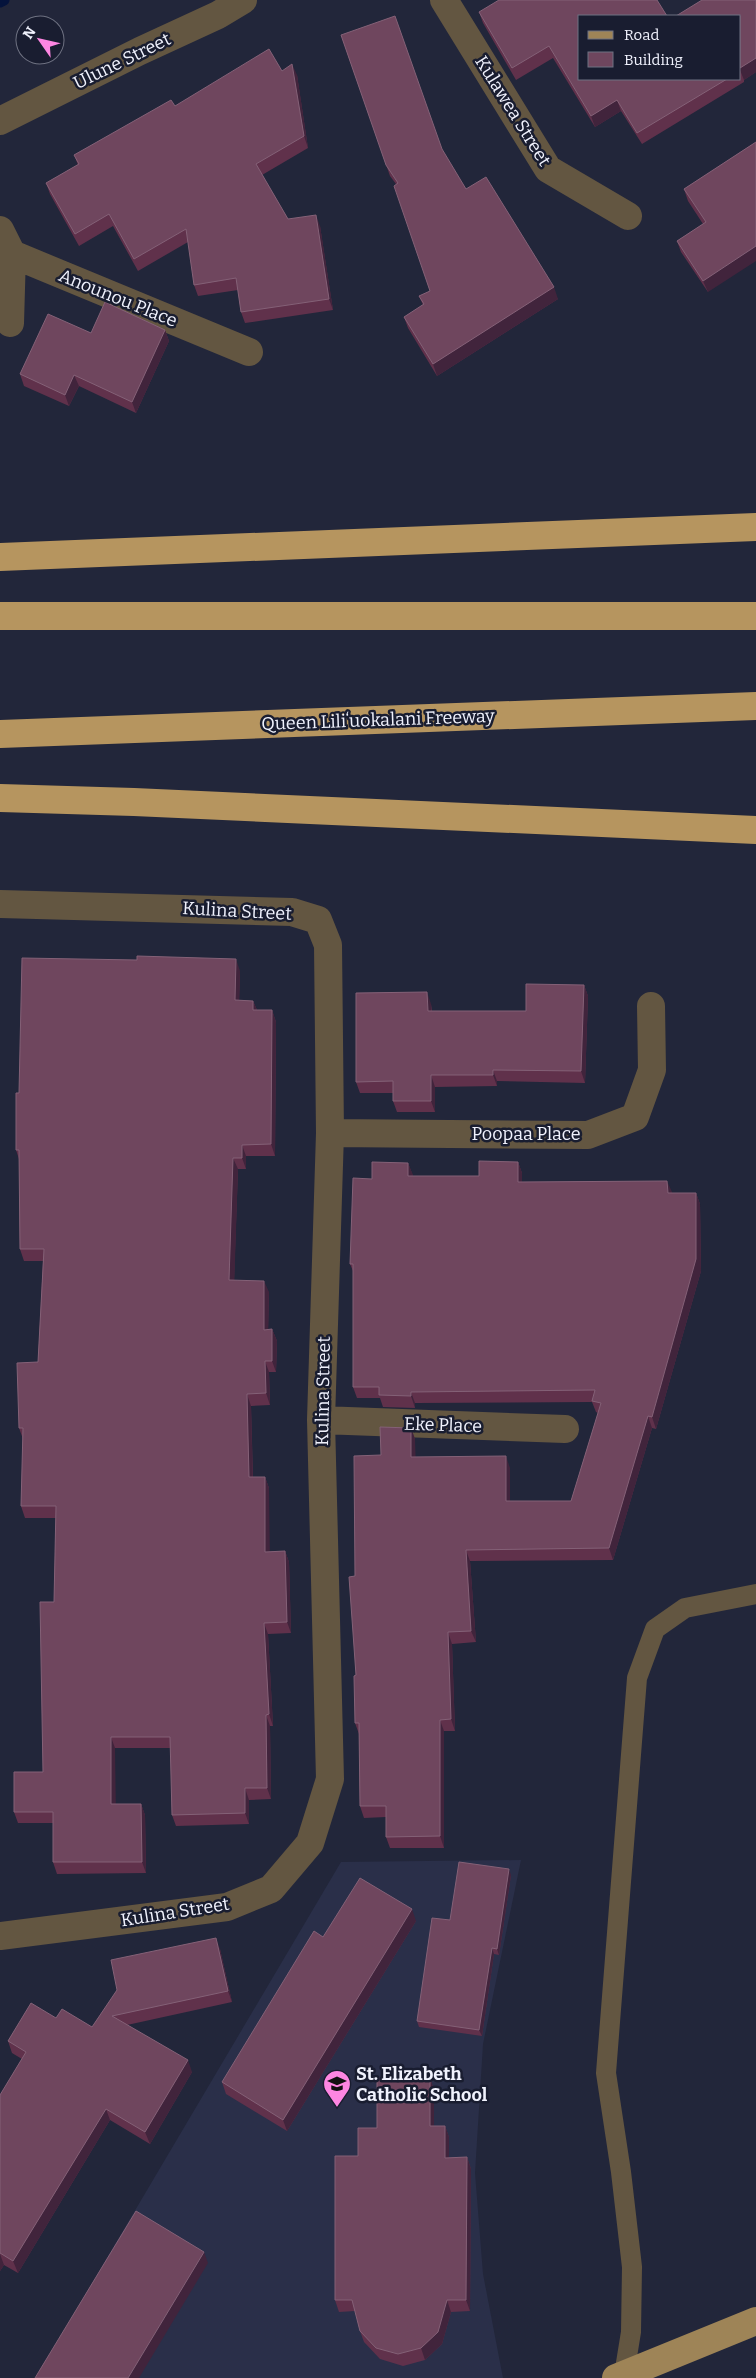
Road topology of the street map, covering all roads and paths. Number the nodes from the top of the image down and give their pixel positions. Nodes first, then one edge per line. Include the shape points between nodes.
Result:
1 (243, 0) edge
2 (444, 0) edge
3 (223, 8) edge
4 (0, 121) edge
5 (628, 216) dead end
6 (6, 242) edge
7 (10, 323) dead end
8 (249, 352) dead end
9 (756, 527) edge
10 (0, 557) edge
11 (0, 616) edge
12 (756, 616) edge
13 (756, 706) edge
14 (0, 734) edge
15 (0, 798) edge
16 (756, 830) edge
17 (0, 904) edge
18 (650, 1006) dead end
19 (330, 1133) junction
20 (321, 1420) junction
21 (565, 1429) dead end
22 (756, 1594) edge
23 (0, 1936) edge
24 (756, 2321) edge
25 (620, 2376) edge

1 - 3 street, Ulune Street
2 - 5 street, Kulawea Street via 548,169
3 - 4 street, Ulune Street
6 - 7 street
6 - 8 street, Anounou Place
9 - 10 highway
11 - 12 highway
13 - 14 highway, Queen Liliʻuokalani Freeway
15 - 16 highway
17 - 19 street, Kulina Street via 292,912 318,920 328,945
18 - 19 street, Poopaa Place via 652,1070 635,1117 588,1135
19 - 20 street, Kulina Street
20 - 21 street, Eke Place
20 - 23 street, Kulina Street via 330,1779 310,1843 271,1889 226,1907
22 - 25 lane via 685,1608 655,1630 637,1678 606,2073 632,2267 631,2332
24 - 25 main road

